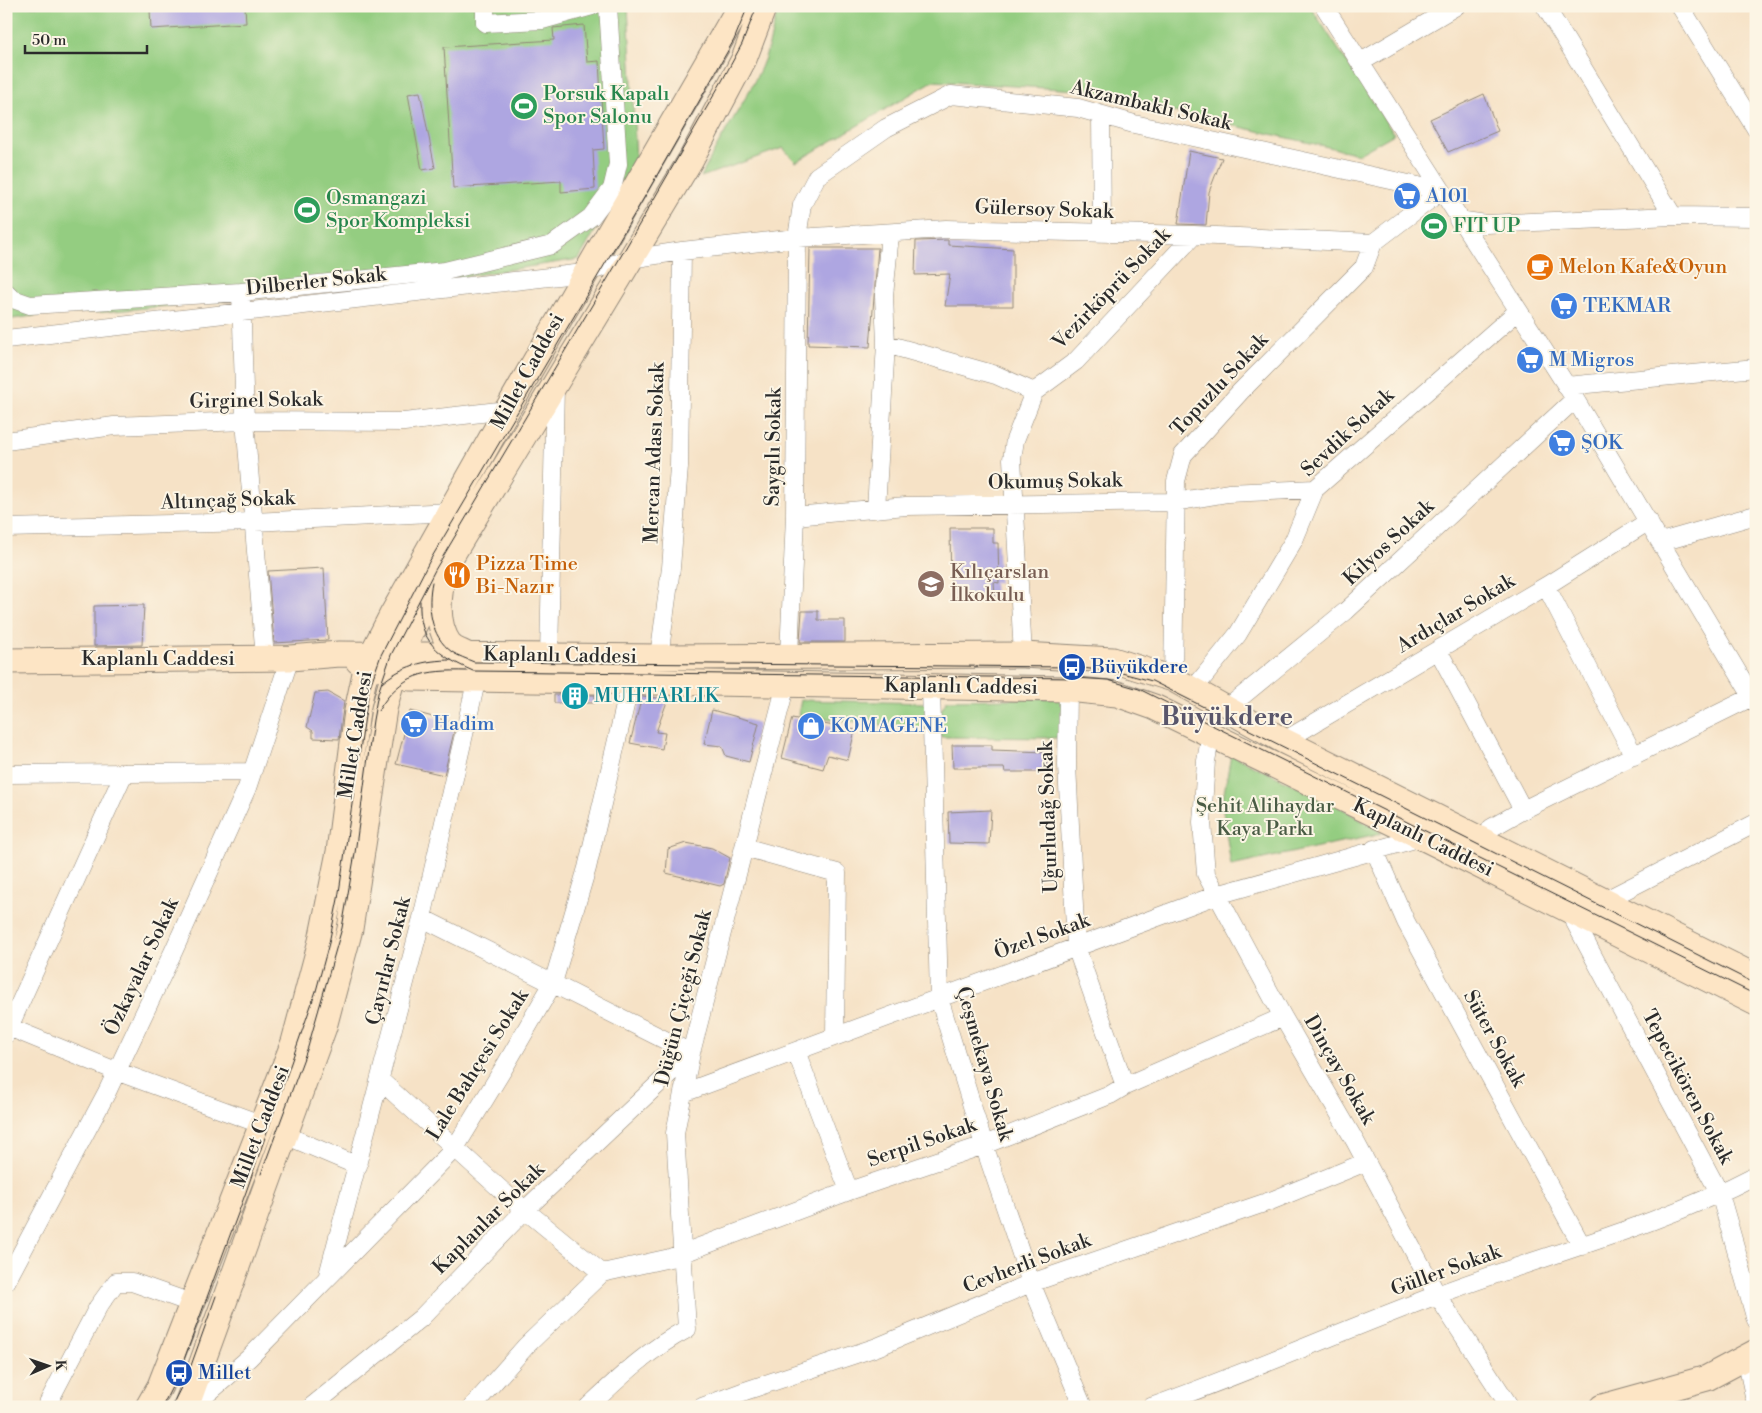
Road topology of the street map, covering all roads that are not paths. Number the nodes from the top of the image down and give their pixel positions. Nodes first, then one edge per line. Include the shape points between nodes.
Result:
1 (485, 6) edge
2 (592, 6) edge
3 (608, 6) edge
4 (740, 6) edge
5 (764, 6) edge
6 (1324, 6) edge
7 (1456, 6) edge
8 (1545, 6) edge
9 (1680, 6) edge
10 (1361, 62) junction
11 (1101, 115) junction
12 (1756, 129) edge
13 (1441, 191) junction
14 (1674, 216) junction
15 (1756, 217) edge
16 (1458, 220) junction
17 (890, 234) junction
18 (1102, 234) junction
19 (1194, 235) junction
20 (797, 238) junction
21 (1373, 242) junction
22 (682, 251) junction
23 (630, 259) junction
24 (584, 273) junction
25 (6, 292) edge
26 (241, 292) junction
27 (243, 311) junction
28 (1518, 311) junction
29 (6, 339) edge
30 (886, 344) junction
31 (1756, 368) edge
32 (555, 383) junction
33 (1034, 392) junction
34 (1571, 392) junction
35 (507, 410) junction
36 (245, 422) junction
37 (6, 441) edge
38 (1315, 489) junction
39 (1175, 502) junction
40 (1013, 504) junction
41 (876, 509) junction
42 (450, 512) junction
43 (1756, 515) edge
44 (795, 516) junction
45 (1649, 521) junction
46 (254, 522) junction
47 (6, 528) edge
48 (1661, 542) junction
49 (444, 568) junction
50 (1546, 586) junction
51 (1438, 650) junction
52 (474, 655) junction
53 (1023, 655) junction
54 (549, 656) junction
55 (789, 656) junction
56 (659, 657) junction
57 (265, 658) junction
58 (290, 658) junction
59 (369, 659) junction
60 (6, 661) edge
61 (396, 664) junction
62 (477, 680) junction
63 (631, 680) junction
64 (786, 684) junction
65 (1183, 685) junction
66 (931, 686) junction
67 (1068, 689) junction
68 (1754, 700) edge
69 (1225, 710) junction
70 (1211, 734) junction
71 (1284, 741) junction
72 (1634, 756) junction
73 (252, 772) junction
74 (124, 773) junction
75 (6, 774) edge
76 (1523, 810) junction
77 (1756, 823) edge
78 (1491, 828) dead end
79 (1422, 837) junction
80 (744, 848) junction
81 (1374, 850) junction
82 (1217, 895) junction
83 (1604, 901) junction
84 (1569, 911) junction
85 (422, 918) junction
86 (1076, 947) junction
87 (1756, 977) edge
88 (553, 983) junction
89 (939, 998) junction
90 (1756, 1004) edge
91 (1283, 1016) junction
92 (7, 1029) edge
93 (835, 1036) junction
94 (796, 1051) junction
95 (691, 1053) junction
96 (116, 1071) junction
97 (381, 1081) junction
98 (1125, 1086) junction
99 (683, 1093) junction
100 (274, 1130) junction
101 (984, 1145) junction
102 (455, 1148) junction
103 (1366, 1162) junction
104 (358, 1166) junction
105 (1756, 1175) edge
106 (849, 1191) junction
107 (1720, 1194) junction
108 (525, 1210) junction
109 (1582, 1246) junction
110 (681, 1254) junction
111 (602, 1272) junction
112 (328, 1275) junction
113 (6, 1282) edge
114 (1031, 1283) junction
115 (1437, 1295) junction
116 (191, 1303) junction
117 (1756, 1320) edge
118 (1751, 1355) edge
119 (1756, 1405) edge
120 (46, 1407) edge
121 (148, 1407) edge
122 (186, 1407) edge
123 (192, 1407) edge
124 (311, 1407) edge
125 (472, 1407) edge
126 (588, 1407) edge
127 (702, 1407) edge
128 (1083, 1407) edge
129 (1150, 1407) edge
130 (1510, 1407) edge
131 (1602, 1407) edge

1 - 2 street via 485,23 542,20
3 - 26 street via 618,164 612,189 591,218 552,245 445,271
4 - 24 main road, Millet Caddesi
5 - 23 main road, Millet Caddesi via 744,59 691,159
6 - 10 street
7 - 10 street
8 - 14 street
9 - 12 street
10 - 13 street
11 - 13 street, Akzambaklı Sokak
11 - 18 street
11 - 20 street, Akzambaklı Sokak via 1078,108 952,95 886,128 817,176 802,205
13 - 16 street
13 - 21 street
14 - 15 street
14 - 16 street via 1486,224
16 - 28 street
17 - 18 street, Gülersoy Sokak via 946,229
17 - 20 street, Gülersoy Sokak
17 - 30 street via 884,296
18 - 19 street, Gülersoy Sokak
19 - 21 street, Gülersoy Sokak
19 - 33 street, Vezirköprü Sokak via 1076,361
20 - 22 street, Gülersoy Sokak
20 - 44 street, Saygılı Sokak
21 - 39 street, Topuzlu Sokak via 1364,267 1241,391 1183,455 1176,481
22 - 23 street, Gülersoy Sokak
22 - 56 street, Mercan Adası Sokak via 679,467 672,568
23 - 24 street, Dilberler Sokak
23 - 32 main road, Millet Caddesi
24 - 27 street, Dilberler Sokak
24 - 35 main road, Millet Caddesi
25 - 26 street via 13,299 30,305
26 - 27 street
27 - 29 street, Dilberler Sokak
27 - 36 street
28 - 34 street
28 - 38 street, Sevdik Sokak
30 - 33 street via 996,375
30 - 41 street
31 - 34 street
32 - 49 main road, Millet Caddesi
32 - 54 street
33 - 40 street via 1015,440
34 - 45 street
34 - 69 street, Kilyos Sokak via 1346,611
35 - 36 street, Girginel Sokak via 404,422
35 - 42 main road, Millet Caddesi
36 - 37 street, Girginel Sokak via 114,426
36 - 46 street
38 - 39 street, Okumuş Sokak via 1228,494
38 - 65 street, Sevdik Sokak via 1294,540 1238,634
39 - 40 street, Okumuş Sokak
39 - 65 street, Topuzlu Sokak
40 - 41 street, Okumuş Sokak
40 - 53 street
41 - 44 street, Okumuş Sokak
42 - 46 street, Altınçağ Sokak
42 - 59 main road, Millet Caddesi
43 - 48 street
44 - 55 street, Saygılı Sokak
45 - 48 street
45 - 50 street, Ardıçlar Sokak
46 - 47 street, Altınçağ Sokak
46 - 57 street
48 - 68 street
49 - 52 main road, Millet Caddesi via 438,610 442,627 450,646
49 - 61 main road, Millet Caddesi
50 - 51 street, Ardıçlar Sokak
50 - 72 street
51 - 71 street, Ardıçlar Sokak
51 - 76 street
52 - 54 main road, Kaplanlı Caddesi
52 - 61 main road, Kaplanlı Caddesi
52 - 62 street, Çayırlar Sokak
53 - 55 main road, Kaplanlı Caddesi
53 - 65 main road, Kaplanlı Caddesi via 1113,660
54 - 56 main road, Kaplanlı Caddesi
55 - 56 main road, Kaplanlı Caddesi
57 - 58 main road, Kaplanlı Caddesi
57 - 60 main road, Kaplanlı Caddesi
58 - 59 main road, Kaplanlı Caddesi via 339,654
58 - 73 street, Özkayalar Sokak
59 - 61 main road, Kaplanlı Caddesi
59 - 100 main road, Millet Caddesi via 357,711 339,852 321,941
61 - 62 main road, Kaplanlı Caddesi via 410,678
61 - 100 main road, Millet Caddesi via 384,709 350,929 324,1027
62 - 63 main road, Kaplanlı Caddesi
62 - 85 street, Çayırlar Sokak
63 - 64 main road, Kaplanlı Caddesi
63 - 88 street, Lale Bahçesi Sokak via 588,868
64 - 66 main road, Kaplanlı Caddesi
64 - 80 street, Düğün Çiçeği Sokak
65 - 69 main road, Kaplanlı Caddesi
66 - 67 main road, Kaplanlı Caddesi
66 - 89 street, Çeşmekaya Sokak
67 - 70 main road, Kaplanlı Caddesi via 1117,694 1154,707
67 - 86 street, Uğurludağ Sokak via 1067,764
68 - 72 street
69 - 71 main road, Kaplanlı Caddesi
70 - 79 main road, Kaplanlı Caddesi
70 - 82 street, Dinçay Sokak via 1202,822 1206,874
71 - 83 main road, Kaplanlı Caddesi
72 - 76 street
73 - 74 street
73 - 96 street, Özkayalar Sokak via 174,950
74 - 75 street
74 - 92 street
76 - 78 street
77 - 83 street
79 - 81 street, Özel Sokak
79 - 84 main road, Kaplanlı Caddesi
80 - 93 street via 837,873
80 - 95 street, Düğün Çiçeği Sokak
81 - 82 street, Özel Sokak
81 - 109 street, Süter Sokak via 1406,922
82 - 86 street, Özel Sokak
82 - 91 street, Dinçay Sokak
83 - 87 main road, Kaplanlı Caddesi
84 - 90 main road, Kaplanlı Caddesi
84 - 107 street, Tepecikören Sokak
85 - 88 street
85 - 97 street, Çayırlar Sokak
86 - 89 street, Özel Sokak
86 - 98 street, Uğurludağ Sokak
88 - 95 street
88 - 102 street, Lale Bahçesi Sokak
89 - 93 street, Özel Sokak
89 - 101 street, Çeşmekaya Sokak
91 - 98 street, Serpil Sokak
91 - 103 street, Dinçay Sokak
92 - 96 street
93 - 94 street, Özel Sokak
94 - 99 street, Özel Sokak
94 - 106 street
95 - 99 street, Düğün Çiçeği Sokak
95 - 108 street, Kaplanlar Sokak
96 - 100 street
96 - 113 street, Özkayalar Sokak
97 - 102 street
97 - 104 street, Çayırlar Sokak
98 - 101 street, Serpil Sokak via 1110,1095
99 - 110 street, Düğün Çiçeği Sokak via 675,1133
100 - 104 street
100 - 116 main road, Millet Caddesi
100 - 122 main road, Millet Caddesi
101 - 106 street, Serpil Sokak
101 - 114 street, Çeşmekaya Sokak
102 - 108 street
102 - 112 street, Lale Bahçesi Sokak
103 - 114 street, Cevherli Sokak via 1273,1200
103 - 115 street, Dinçay Sokak
104 - 112 street, Çayırlar Sokak
105 - 107 street, Güller Sokak
106 - 110 street, Serpil Sokak
107 - 109 street, Güller Sokak
107 - 117 street, Tepecikören Sokak
108 - 111 street
108 - 124 street, Kaplanlar Sokak via 421,1318
109 - 115 street, Güller Sokak
110 - 111 street, Serpil Sokak
110 - 126 street, Düğün Çiçeği Sokak via 687,1329 662,1342
111 - 125 street via 526,1346
112 - 123 street, Lale Bahçesi Sokak via 249,1358
114 - 127 street, Cevherli Sokak via 877,1348
114 - 128 street, Çeşmekaya Sokak
115 - 129 street, Güller Sokak
115 - 130 street, Dinçay Sokak
116 - 120 street via 132,1282 116,1282 98,1307
116 - 121 main road, Millet Caddesi via 160,1386
118 - 119 street
118 - 131 main road via 1708,1378

